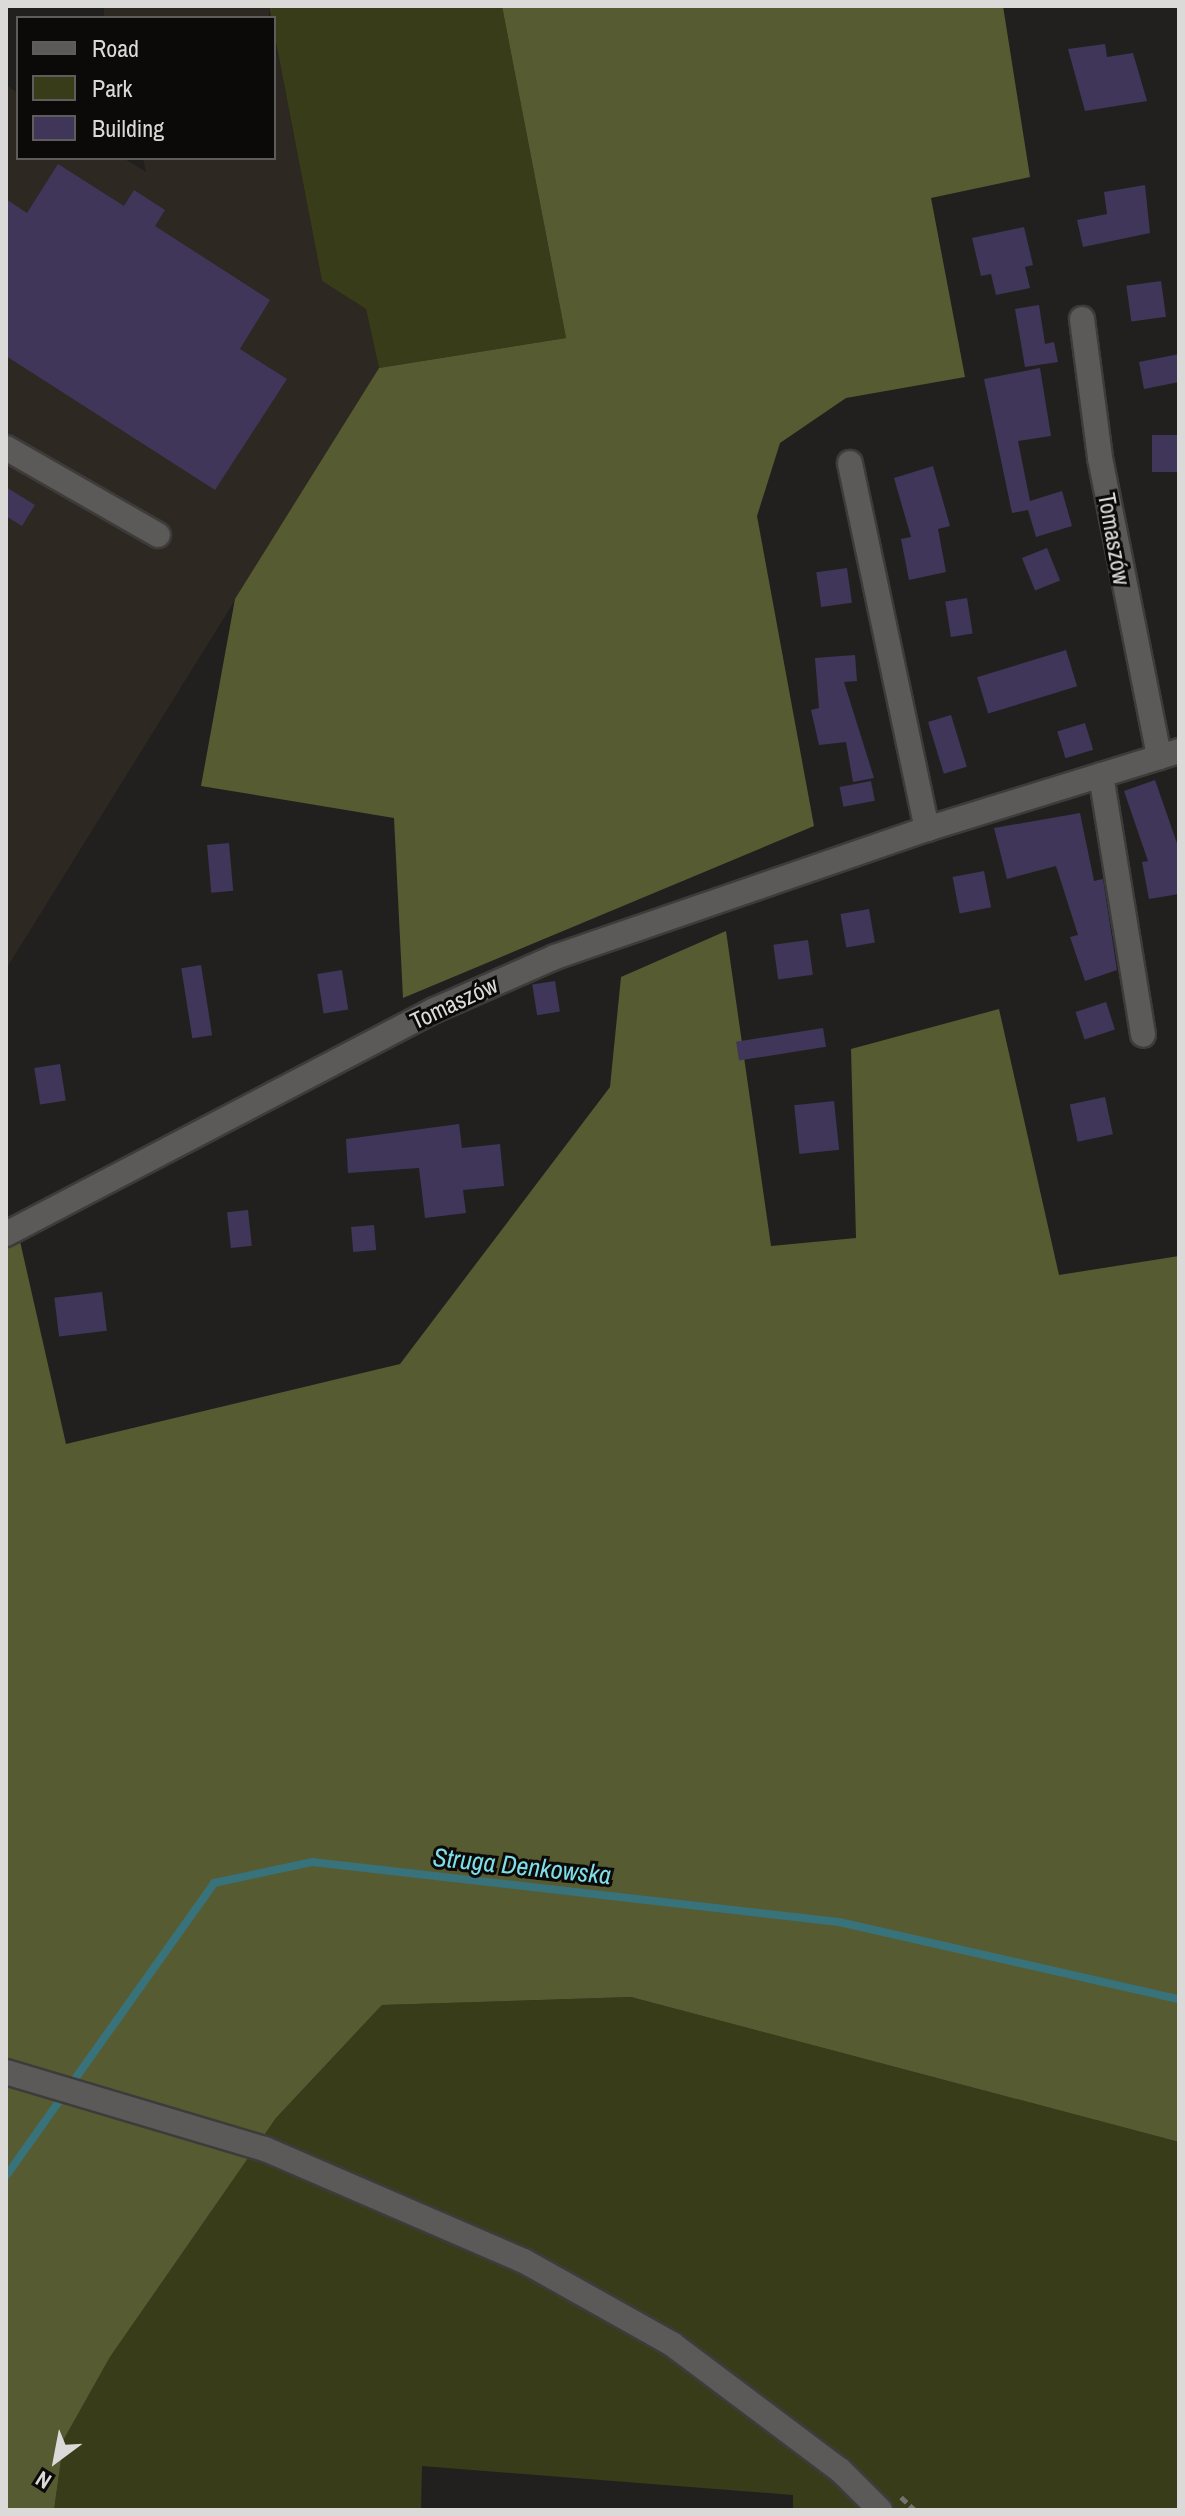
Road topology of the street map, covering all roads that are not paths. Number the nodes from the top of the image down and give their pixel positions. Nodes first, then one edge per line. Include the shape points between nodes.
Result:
1 (1082, 319) dead end
2 (6, 448) edge
3 (850, 463) dead end
4 (158, 535) dead end
5 (1169, 754) edge
6 (1101, 775) junction
7 (927, 829) junction
8 (1143, 1035) dead end
9 (6, 1234) edge
10 (14, 2074) edge
11 (880, 2510) edge

1 - 5 street, Tomaszów via 1100,458
2 - 4 street
3 - 7 street
5 - 6 street, Tomaszów
6 - 7 street, Tomaszów
6 - 8 street
7 - 9 street, Tomaszów via 555,957 435,1010
10 - 11 street via 265,2149 524,2261 672,2344 840,2470

